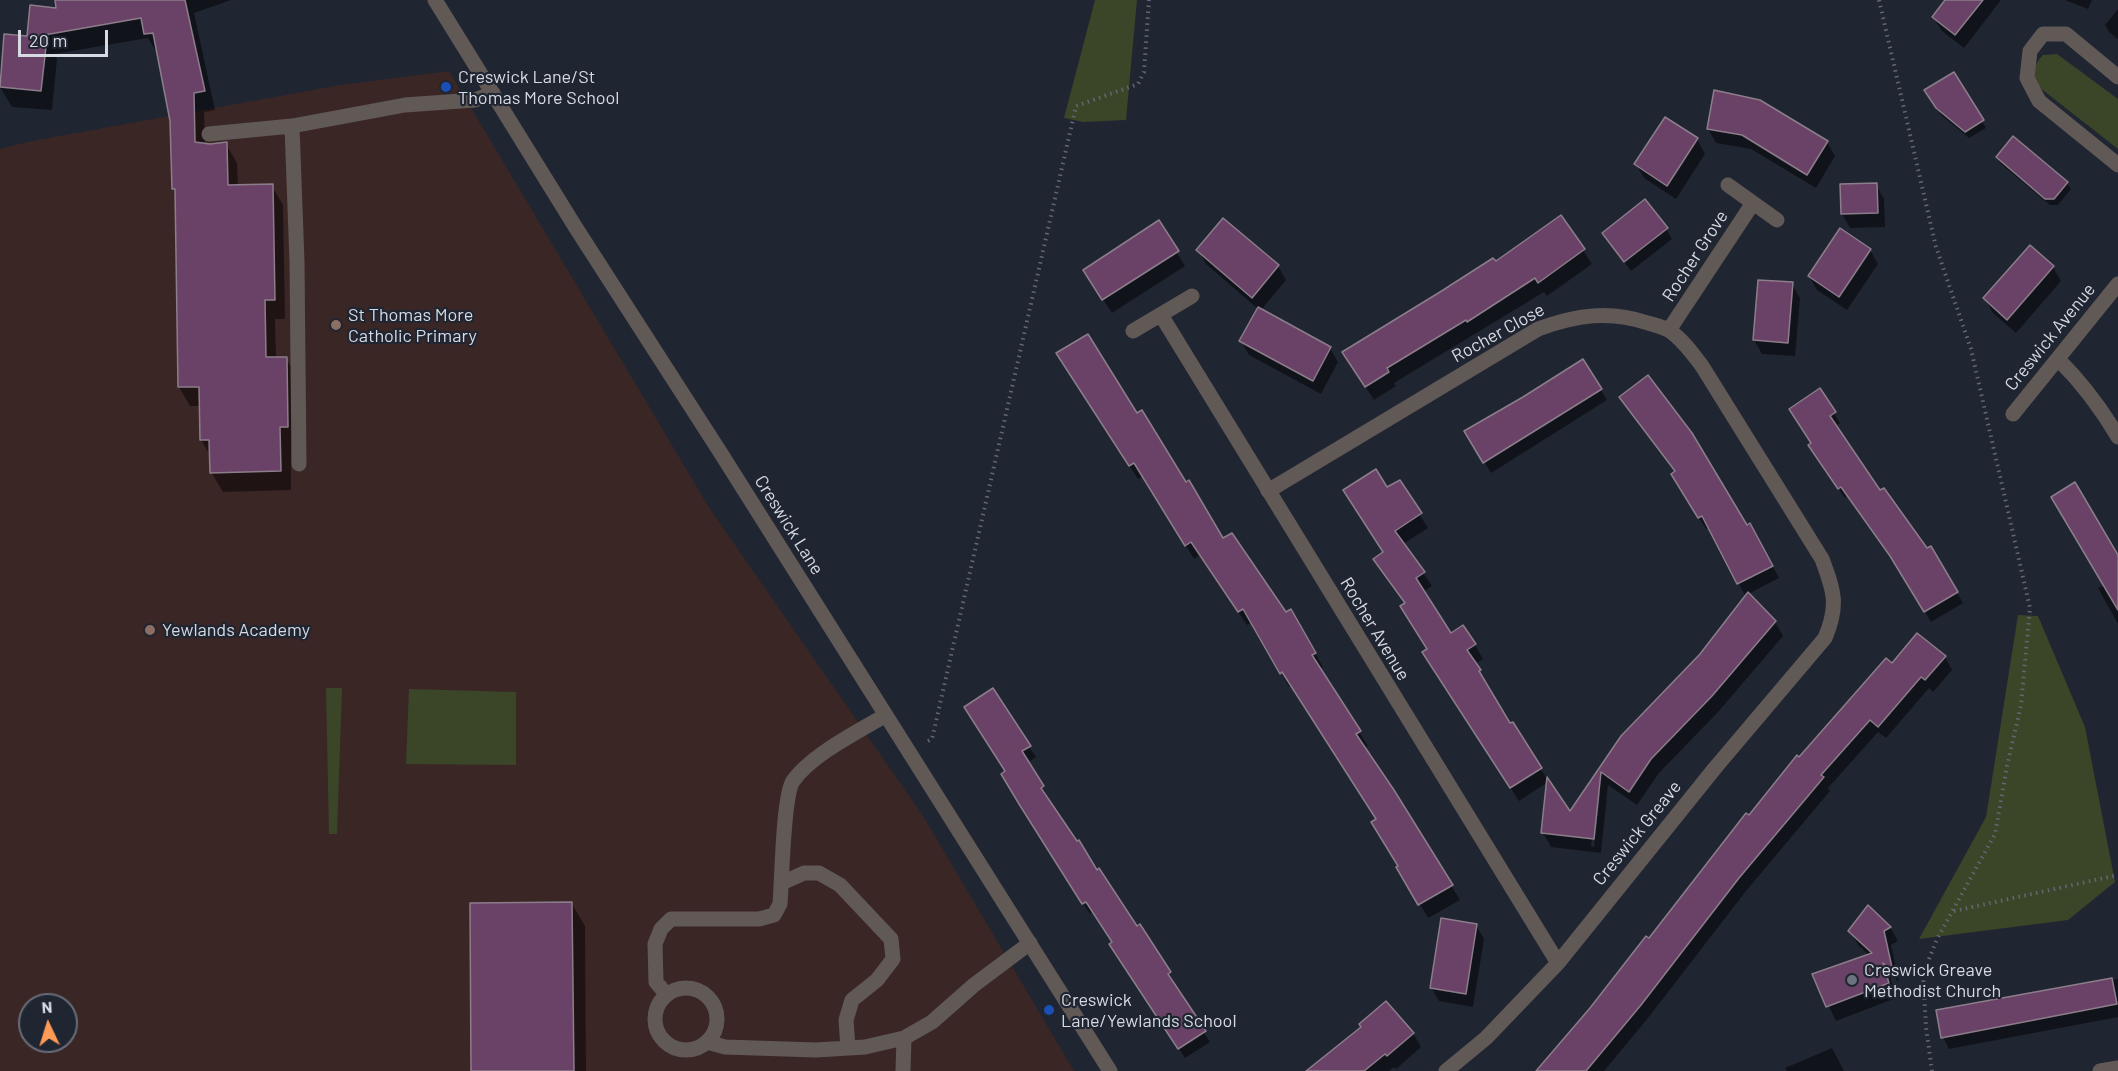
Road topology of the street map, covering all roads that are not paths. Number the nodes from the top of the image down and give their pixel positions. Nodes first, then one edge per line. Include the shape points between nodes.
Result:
1 (435, 0) edge
2 (2118, 77) edge
3 (493, 93) junction
4 (292, 126) junction
5 (209, 134) dead end
6 (2118, 165) edge
7 (1728, 185) dead end
8 (1752, 203) junction
9 (1777, 220) dead end
10 (2118, 284) edge
11 (1192, 296) dead end
12 (1161, 315) junction
13 (1669, 330) junction
14 (1133, 331) dead end
15 (2058, 359) junction
16 (2013, 414) dead end
17 (2118, 438) edge
18 (299, 464) dead end
19 (1268, 491) junction
20 (1834, 603) joint
21 (886, 715) junction
22 (782, 882) junction
23 (1030, 943) junction
24 (1558, 963) junction
25 (666, 994) junction
26 (904, 1038) junction
27 (708, 1042) junction
28 (848, 1048) junction
29 (2118, 1068) edge
30 (903, 1071) edge
31 (1110, 1071) edge
32 (1446, 1071) edge
33 (2100, 1071) edge

1 - 3 street, Creswick Lane
2 - 6 street via 2066,34 2043,34 2030,51 2027,78 2039,101
3 - 4 street via 475,100 405,105
3 - 21 street, Creswick Lane
4 - 5 street
4 - 18 street
7 - 8 street, Rocher Grove
8 - 9 street, Rocher Grove
8 - 13 street, Rocher Grove
10 - 15 street, Creswick Avenue
11 - 12 street
12 - 14 street
12 - 19 street, Rocher Avenue
13 - 19 street, Rocher Close via 1637,319 1594,314 1538,329
13 - 20 street, Rocher Close via 1702,366 1822,559
15 - 16 street, Creswick Avenue
15 - 17 street via 2101,408
19 - 24 street, Rocher Avenue
20 - 24 street, Creswick Greave via 1833,619 1825,638
21 - 22 street via 815,759 792,782 787,800
21 - 23 street, Creswick Lane
22 - 25 street via 780,904 774,915 759,920 671,919 661,929 656,944 656,982
22 - 28 street via 804,873 819,873 840,885 891,939 893,959 877,980 852,1000 846,1020
23 - 26 street via 932,1022
23 - 31 street, Creswick Lane
24 - 32 street, Creswick Greave via 1486,1038
25 - 27 street via 687,987 709,997 718,1016 717,1027
25 - 27 street via 655,1014 661,1037 672,1047 683,1050
26 - 28 street
26 - 30 street
27 - 28 street via 725,1047
29 - 33 street

